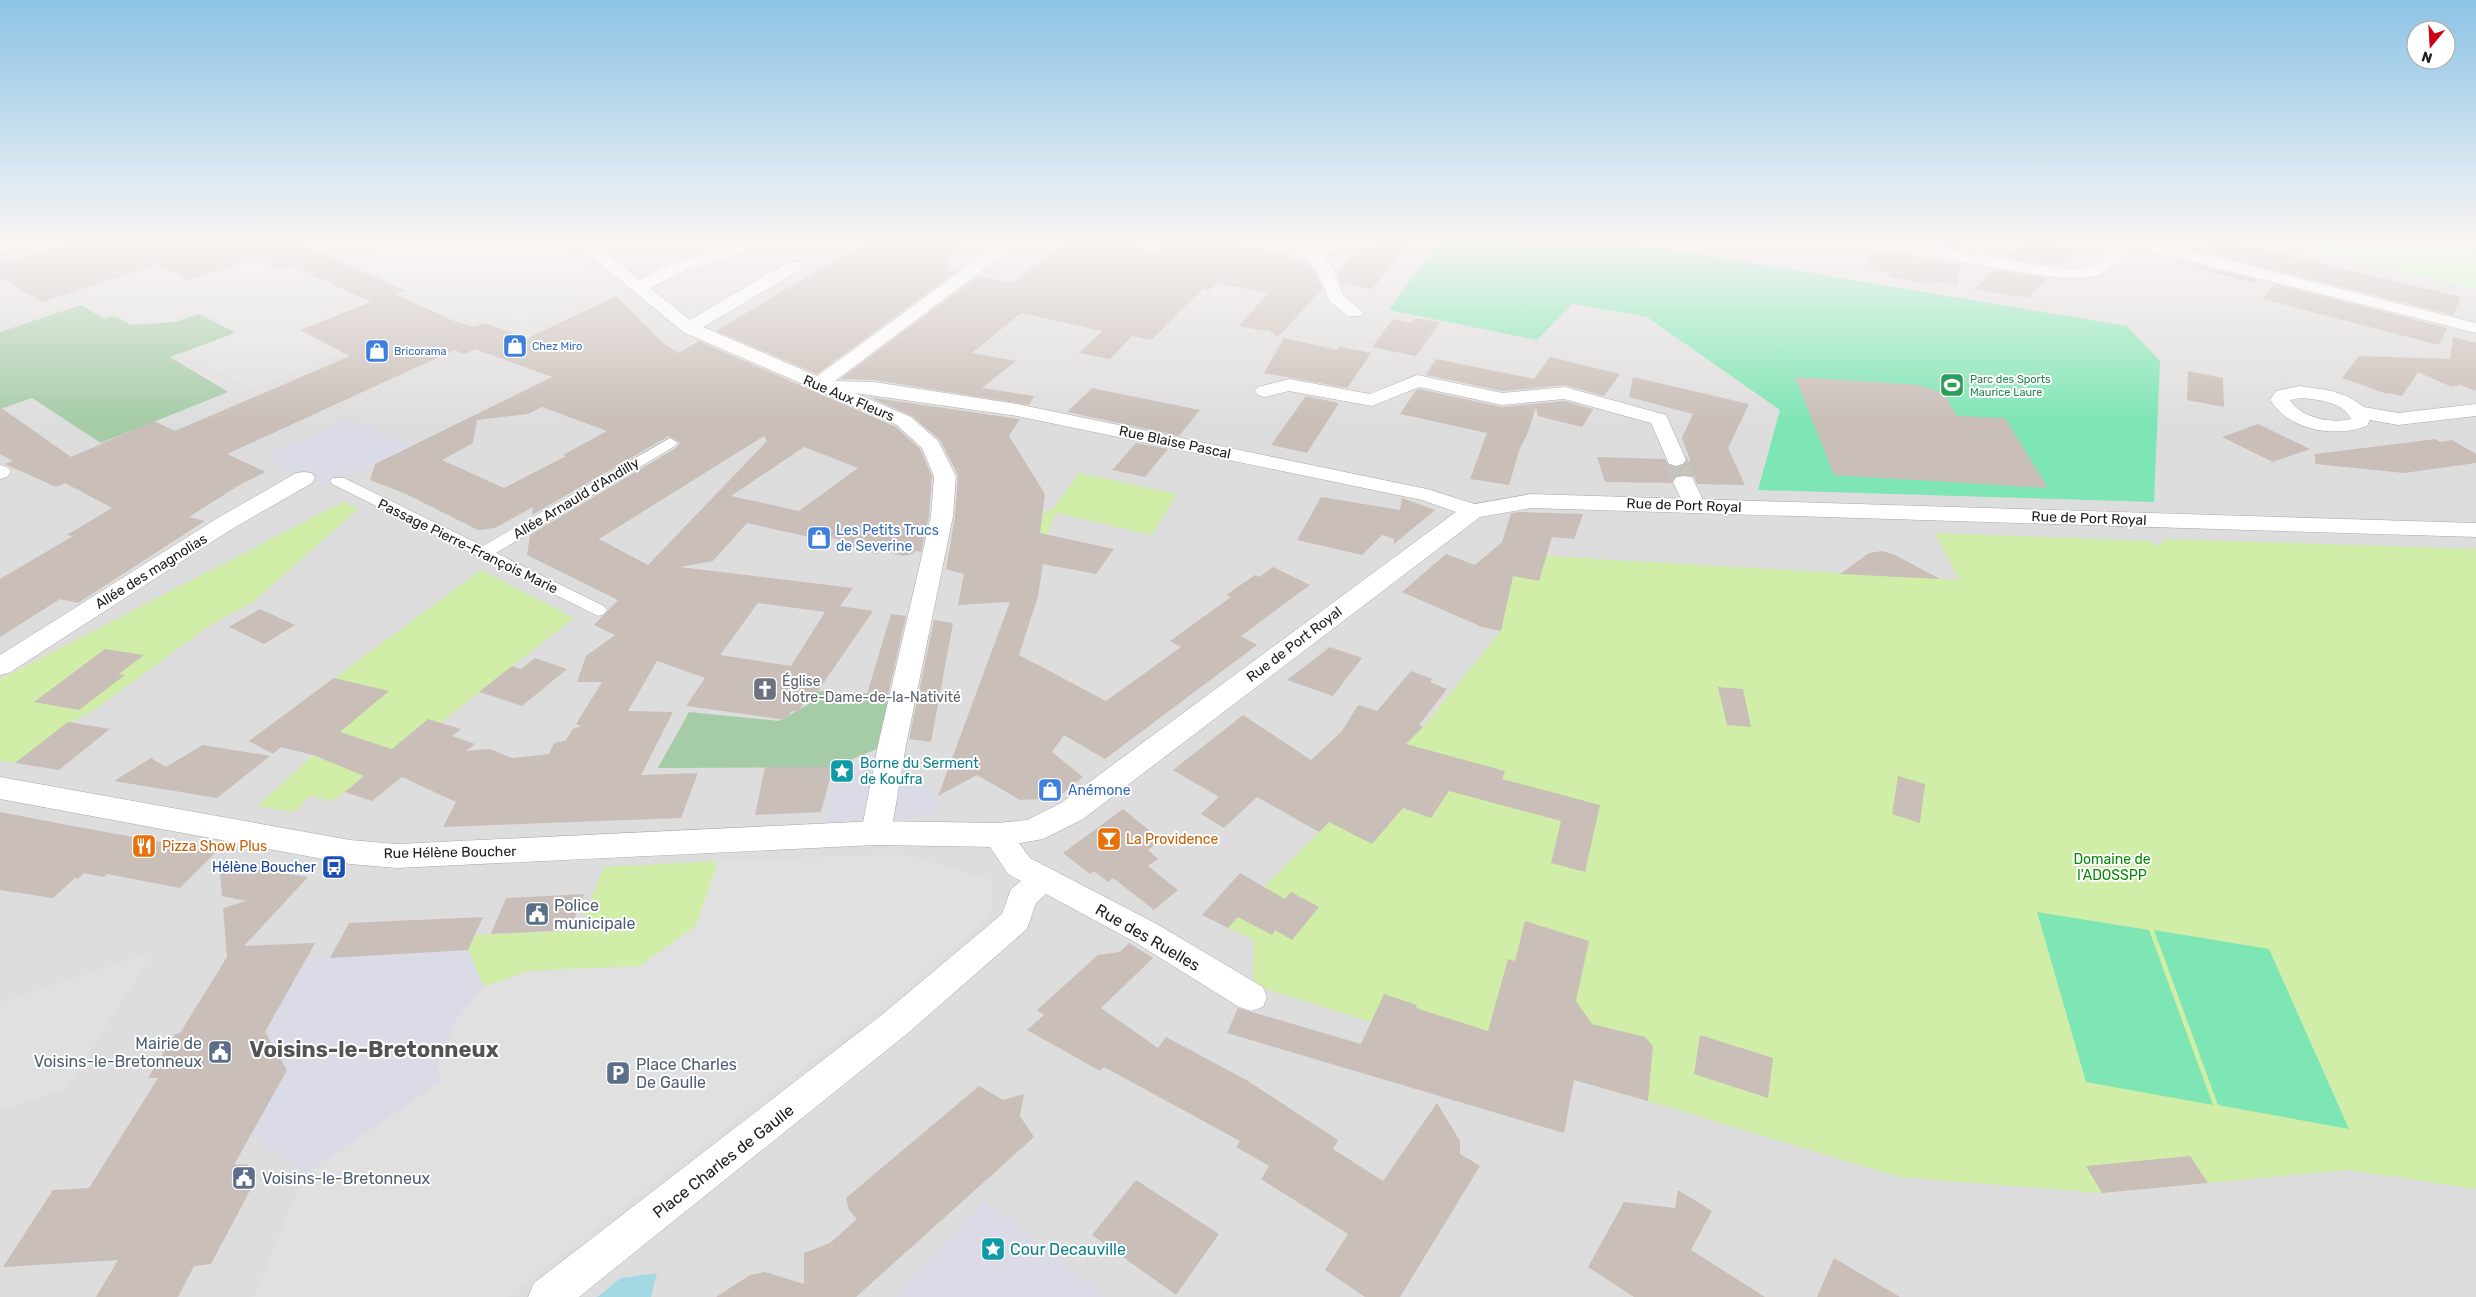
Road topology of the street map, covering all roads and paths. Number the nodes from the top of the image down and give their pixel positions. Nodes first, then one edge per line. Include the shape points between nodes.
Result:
1 (656, 302) edge
2 (733, 302) edge
3 (931, 302) edge
4 (1341, 302) edge
5 (2371, 302) edge
6 (1354, 312) dead end
7 (688, 328) junction
8 (2476, 328) edge
9 (817, 385) junction
10 (1265, 391) dead end
11 (2476, 410) edge
12 (2358, 412) dead end
13 (670, 443) dead end
14 (1676, 460) tunnel mouth
15 (304, 478) dead end
16 (338, 481) dead end
17 (1684, 482) tunnel mouth
18 (1694, 506) junction
19 (1473, 511) junction
20 (2476, 530) edge
21 (483, 554) junction
22 (598, 610) dead end
23 (0, 667) edge
24 (0, 788) edge
25 (876, 833) junction
26 (997, 835) junction
27 (1043, 879) junction
28 (1251, 997) dead end
29 (548, 1297) edge

1 - 7 street, Rue Aux Fleurs
2 - 7 street
3 - 9 street
4 - 6 street
5 - 8 street
7 - 9 street, Rue Aux Fleurs
9 - 19 street, Rue Blaise Pascal via 874,388 1017,410 1427,495
9 - 25 street, Rue Aux Fleurs via 904,421 931,445 945,476 942,516
10 - 14 street via 1289,385 1372,400 1416,381 1502,399 1565,394 1659,419
11 - 12 street via 2398,419
13 - 21 street, Allée Arnauld d'Andilly
15 - 23 street, Allée des magnolias via 217,529
16 - 21 street, Passage Pierre-François Marie
17 - 18 street
18 - 19 street, Rue de Port Royal via 1531,501
18 - 20 street, Rue de Port Royal
19 - 26 street, Rue de Port Royal via 1072,811 1032,831
21 - 22 street, Passage Pierre-François Marie
24 - 25 street, Rue Hélène Boucher via 350,852 397,856
25 - 26 street, Rue de Port Royal
26 - 27 street, Rue des Ruelles via 1019,866
27 - 28 street, Rue des Ruelles via 1144,932
27 - 29 street, Place Charles de Gaulle via 1022,897 1016,920 896,1023

